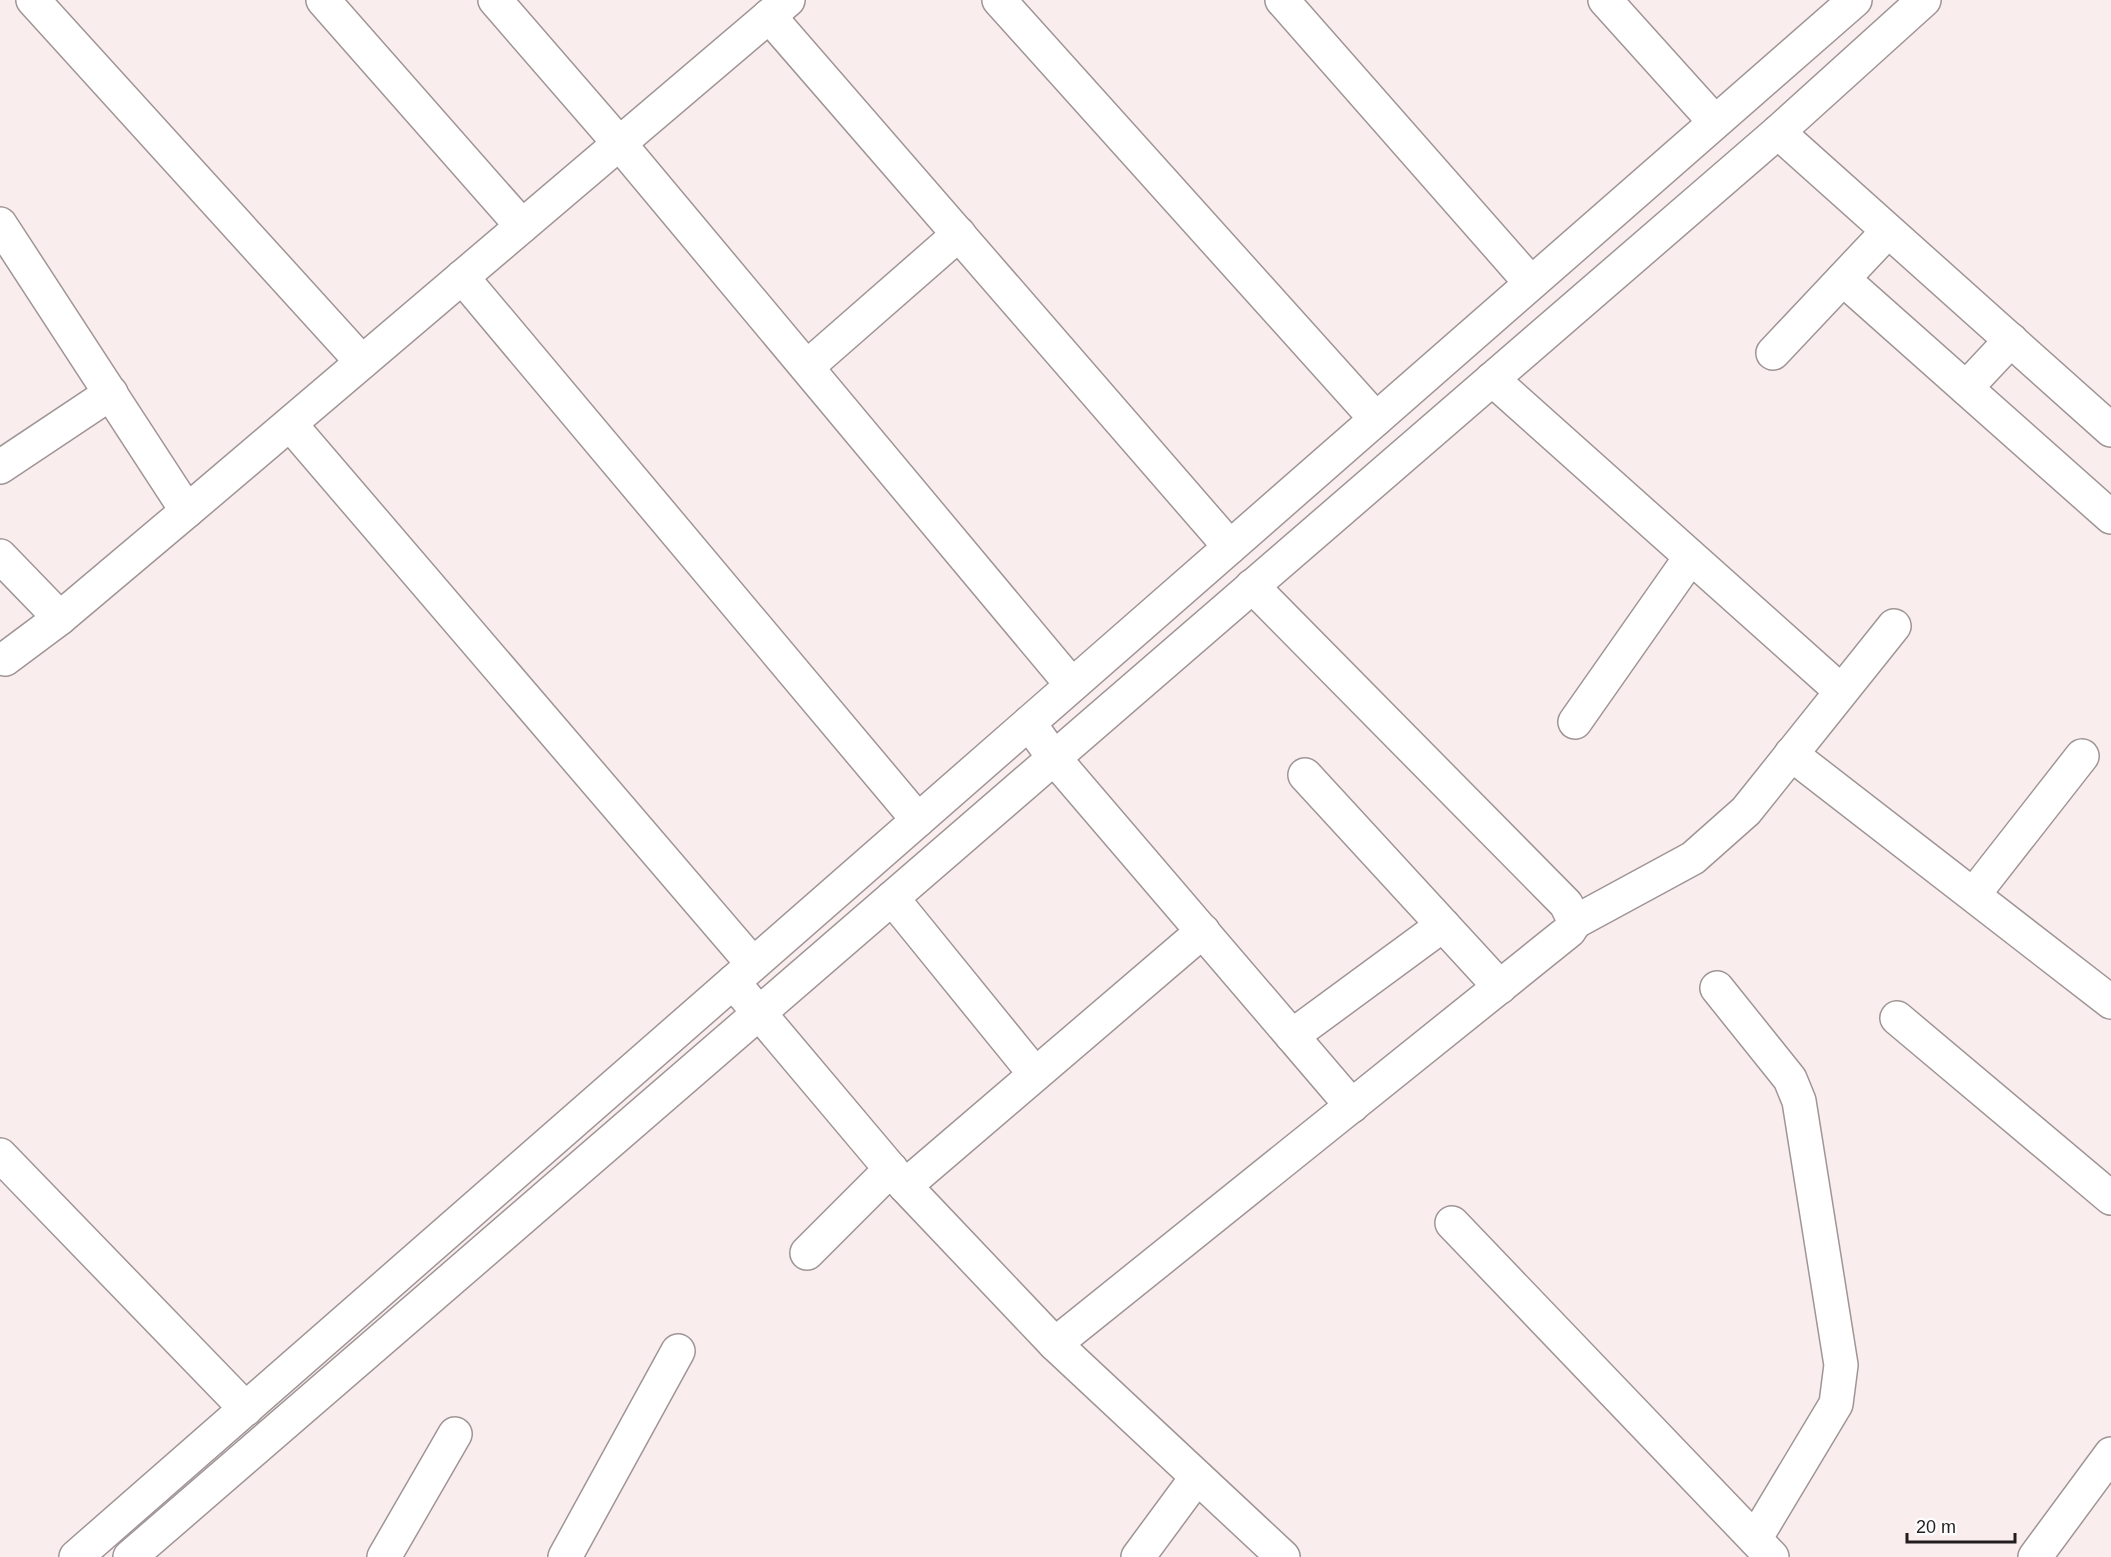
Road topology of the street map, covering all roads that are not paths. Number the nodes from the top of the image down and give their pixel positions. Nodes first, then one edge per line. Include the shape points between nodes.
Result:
1 (33, 0) edge
2 (323, 0) edge
3 (495, 0) edge
4 (999, 0) edge
5 (1282, 0) edge
6 (1605, 0) edge
7 (1855, 0) edge
8 (1924, 0) edge
9 (778, 8) edge
10 (1715, 122) junction
11 (1778, 132) junction
12 (619, 143) junction
13 (0, 224) edge
14 (522, 226) junction
15 (1887, 231) junction
16 (959, 234) junction
17 (462, 277) junction
18 (1843, 279) junction
19 (1532, 283) junction
20 (2011, 340) junction
21 (1773, 353) dead end
22 (362, 362) junction
23 (807, 367) junction
24 (1492, 379) junction
25 (1966, 388) junction
26 (111, 393) junction
27 (1376, 419) junction
28 (290, 424) junction
29 (2111, 430) edge
30 (0, 467) edge
31 (187, 511) junction
32 (2111, 517) edge
33 (1230, 546) junction
34 (0, 556) edge
35 (1690, 558) junction
36 (1252, 586) junction
37 (60, 618) junction
38 (1894, 626) dead end
39 (5, 659) dead end
40 (1072, 685) junction
41 (1841, 692) junction
42 (1575, 722) dead end
43 (1029, 723) junction
44 (1791, 754) junction
45 (2082, 756) dead end
46 (1054, 758) junction
47 (1305, 775) dead end
48 (918, 820) junction
49 (1974, 894) junction
50 (892, 898) junction
51 (1575, 922) junction
52 (1443, 925) junction
53 (1203, 931) junction
54 (743, 973) junction
55 (1500, 987) junction
56 (1717, 988) dead end
57 (2111, 1002) edge
58 (759, 1014) junction
59 (1897, 1018) dead end
60 (1292, 1035) junction
61 (1035, 1074) junction
62 (1352, 1106) junction
63 (0, 1155) edge
64 (898, 1178) junction
65 (2111, 1198) edge
66 (1452, 1223) dead end
67 (807, 1253) dead end
68 (1055, 1344) junction
69 (678, 1351) dead end
70 (246, 1409) junction
71 (455, 1434) dead end
72 (2111, 1454) edge
73 (1197, 1477) junction
74 (1764, 1548) edge
75 (76, 1557) edge
76 (130, 1557) edge
77 (384, 1557) edge
78 (565, 1557) edge
79 (1138, 1557) edge
80 (1283, 1557) edge
81 (2035, 1557) edge

1 - 22 street
2 - 14 street
3 - 12 street
4 - 27 street
5 - 19 street
6 - 10 street
7 - 10 street
8 - 11 street
9 - 12 street
9 - 16 street
10 - 19 street
11 - 15 street
11 - 24 street
12 - 14 street
12 - 23 street
13 - 26 street
14 - 17 street
15 - 18 street
15 - 20 street
16 - 23 street
16 - 33 street
17 - 22 street
17 - 48 street
18 - 21 street
18 - 25 street
19 - 27 street
20 - 25 street
20 - 29 street
22 - 28 street
23 - 40 street
24 - 35 street
24 - 36 street
25 - 32 street
26 - 30 street
26 - 31 street
27 - 33 street
28 - 31 street
28 - 54 street
31 - 37 street
33 - 40 street
34 - 37 street
35 - 41 street
35 - 42 street
36 - 46 street
36 - 51 street via 1566,903
37 - 39 street
38 - 41 street
40 - 43 street
41 - 44 street
43 - 46 street
43 - 48 street
44 - 49 street
44 - 51 street via 1746,811 1693,858
45 - 49 street
46 - 50 street
46 - 53 street
47 - 52 street
48 - 54 street
49 - 57 street
50 - 58 street
50 - 61 street
51 - 55 street
52 - 55 street
52 - 60 street
53 - 60 street
53 - 61 street
54 - 58 street
54 - 70 street
55 - 62 street
56 - 74 street via 1790,1078 1799,1101 1841,1365 1836,1404
58 - 64 street
58 - 76 street
59 - 65 street
60 - 62 street
61 - 64 street
62 - 68 street
63 - 70 street
64 - 67 street
64 - 68 street
66 - 74 street
68 - 73 street
69 - 78 street
70 - 75 street
71 - 77 street
72 - 81 street
73 - 79 street
73 - 80 street

